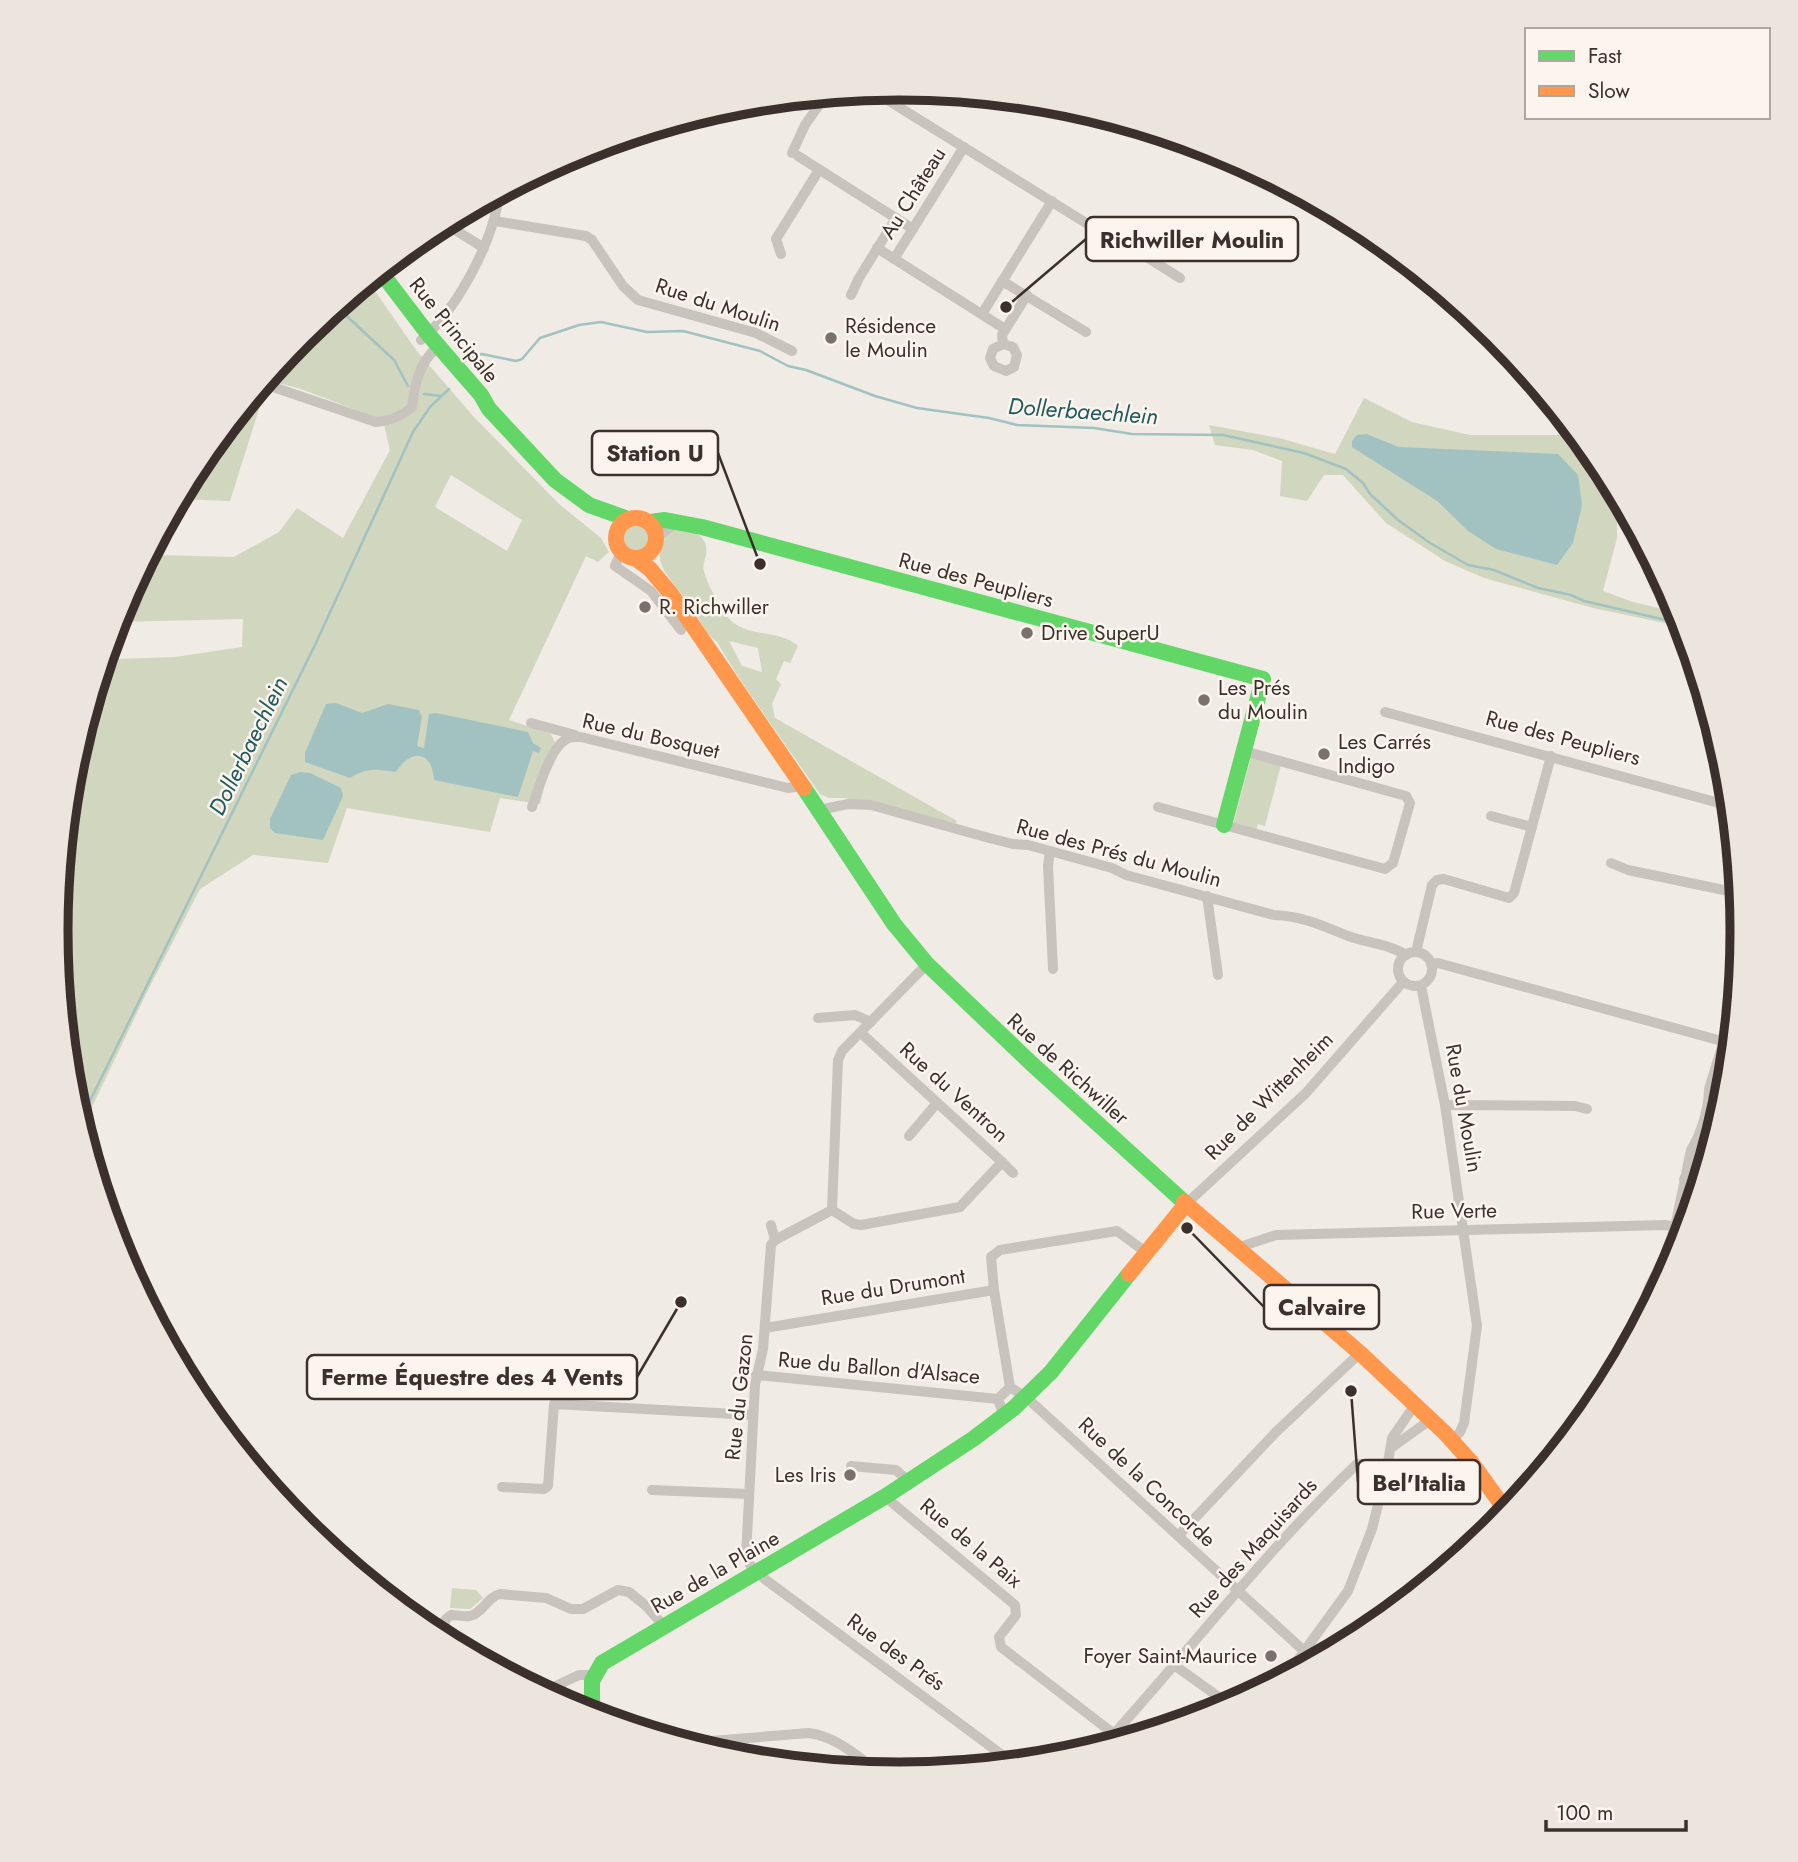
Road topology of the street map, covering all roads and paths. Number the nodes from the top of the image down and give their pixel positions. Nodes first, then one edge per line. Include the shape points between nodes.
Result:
1 (888, 100) edge
2 (819, 104) edge
3 (964, 147) junction
4 (820, 170) junction
5 (1052, 201) junction
6 (497, 205) edge
7 (896, 218) junction
8 (495, 221) junction
9 (913, 229) junction
10 (455, 230) edge
11 (484, 248) junction
12 (877, 248) junction
13 (781, 254) dead end
14 (894, 259) junction
15 (385, 278) edge
16 (1180, 278) dead end
17 (1002, 281) junction
18 (379, 284) edge
19 (851, 295) dead end
20 (1027, 295) junction
21 (982, 314) junction
22 (1005, 330) junction
23 (1086, 332) dead end
24 (429, 343) junction
25 (1003, 344) dead end
26 (792, 351) dead end
27 (273, 387) dead end
28 (589, 505) junction
29 (628, 519) junction
30 (653, 537) junction
31 (624, 549) junction
32 (671, 593) junction
33 (681, 630) dead end
34 (1385, 712) dead end
35 (531, 723) dead end
36 (581, 737) junction
37 (1244, 751) junction
38 (1551, 756) junction
39 (803, 786) junction
40 (1720, 803) edge
41 (531, 807) dead end
42 (1158, 807) dead end
43 (819, 810) junction
44 (1491, 816) dead end
45 (1224, 825) junction
46 (1532, 827) junction
47 (1051, 851) junction
48 (1611, 863) dead end
49 (1728, 890) edge
50 (1207, 896) junction
51 (1411, 953) junction
52 (926, 964) junction
53 (1432, 964) junction
54 (1053, 968) dead end
55 (1218, 975) dead end
56 (1404, 982) junction
57 (1421, 986) junction
58 (818, 1018) dead end
59 (871, 1022) junction
60 (861, 1033) junction
61 (1723, 1042) edge
62 (1720, 1056) edge
63 (937, 1103) junction
64 (1445, 1105) junction
65 (1587, 1109) dead end
66 (909, 1136) dead end
67 (1002, 1162) junction
68 (1013, 1172) dead end
69 (1684, 1179) junction
70 (1691, 1181) edge
71 (1186, 1204) junction
72 (832, 1210) junction
73 (771, 1225) dead end
74 (1675, 1227) joint
75 (1464, 1229) junction
76 (775, 1240) junction
77 (1237, 1248) junction
78 (1147, 1253) junction
79 (994, 1290) junction
80 (765, 1328) junction
81 (1360, 1353) junction
82 (756, 1375) junction
83 (1010, 1387) junction
84 (1027, 1398) junction
85 (998, 1399) junction
86 (1414, 1406) junction
87 (753, 1415) junction
88 (1004, 1416) junction
89 (1430, 1420) junction
90 (1449, 1437) junction
91 (1391, 1448) junction
92 (850, 1466) dead end
93 (1387, 1469) junction
94 (909, 1482) junction
95 (502, 1487) dead end
96 (652, 1490) dead end
97 (749, 1494) junction
98 (884, 1496) junction
99 (1501, 1503) edge
100 (1178, 1536) junction
101 (757, 1572) junction
102 (1238, 1592) junction
103 (664, 1626) junction
104 (445, 1627) edge
105 (1303, 1650) junction
106 (1301, 1657) edge
107 (1174, 1665) junction
108 (593, 1675) junction
109 (555, 1687) edge
110 (1220, 1698) edge
111 (591, 1703) edge
112 (1113, 1733) edge
113 (1115, 1733) edge
114 (715, 1741) edge
115 (1003, 1755) edge
116 (863, 1761) edge

1 - 3 street
2 - 4 street via 805,125 795,154
3 - 5 street
3 - 9 street, Au Château
4 - 7 street
4 - 13 street via 776,239
5 - 16 street
5 - 17 street
6 - 8 street
7 - 9 street
7 - 12 street, Au Château
8 - 11 street
8 - 26 street, Rue du Moulin via 586,236 638,300 756,333
9 - 14 street, Au Château
10 - 11 street
11 - 24 street
12 - 14 street, Au Château
12 - 19 street, Au Château
14 - 21 street, Au Château
15 - 24 main road, Rue Principale
17 - 20 street
17 - 21 street
18 - 24 main road, Rue Principale
20 - 22 street
20 - 23 street
21 - 22 street, Au Château
22 - 25 street
24 - 27 street via 412,407 387,422
24 - 28 main road, Rue Principale via 475,401 489,409 555,480
28 - 29 main road
28 - 31 main road, Rue de Richwiller
29 - 30 main road via 640,517
29 - 31 main road via 620,526
30 - 31 main road via 648,555
30 - 32 main road, Rue de Richwiller
30 - 37 main road, Rue des Peupliers via 655,520 678,522 1263,679
31 - 32 main road, Rue de Richwiller
31 - 33 street via 615,566 651,591
32 - 39 main road, Rue de Richwiller
34 - 38 street, Rue des Peupliers
35 - 36 street
36 - 39 street, Rue du Bosquet via 788,788
36 - 41 street, Rue du Bosquet via 568,737 560,744
37 - 45 main road
37 - 45 street via 1406,796 1410,803 1394,863 1385,869
38 - 40 street, Rue des Peupliers
38 - 46 street
39 - 43 main road, Rue de Richwiller
42 - 45 street
43 - 47 street, Rue des Prés du Moulin via 871,805
43 - 52 main road, Rue de Richwiller
44 - 46 street
46 - 51 street via 1514,893 1509,898 1437,880
47 - 50 street, Rue des Prés du Moulin
47 - 54 street
48 - 49 street
50 - 51 street, Rue des Prés du Moulin via 1329,926
50 - 55 street
51 - 53 street via 1425,956
51 - 56 street via 1399,962
52 - 59 street
52 - 71 main road, Rue de Richwiller
53 - 57 street via 1429,979
53 - 61 street
56 - 57 street
56 - 71 street, Rue de Wittenheim via 1306,1093
57 - 64 street, Rue du Moulin
58 - 59 street via 855,1015
59 - 60 street
60 - 63 street, Rue du Ventron
60 - 72 street via 838,1060
62 - 69 street
63 - 66 street
63 - 67 street, Rue du Ventron
64 - 65 street
64 - 75 street, Rue du Moulin
67 - 68 street
67 - 72 street, Rue du Ventron via 960,1207 861,1225
69 - 70 street
69 - 74 street
71 - 77 main road, Rue de Richwiller
71 - 78 main road, Rue de la Plaine
72 - 76 street
73 - 76 street, Rue du Gazon
74 - 75 street, Rue Verte
75 - 77 street, Rue Verte via 1276,1235
75 - 90 street, Rue du Moulin via 1477,1326 1464,1423 1460,1432
76 - 80 street, Rue du Gazon
77 - 81 main road, Rue de Richwiller
78 - 79 street, Rue du Drumont via 1117,1231 1000,1250 991,1257
78 - 84 main road, Rue de la Plaine
79 - 80 street, Rue du Drumont
79 - 83 street
80 - 82 street, Rue du Gazon
81 - 86 main road, Rue de Richwiller
81 - 100 street via 1276,1432
82 - 85 street, Rue du Ballon d'Alsace
82 - 87 street, Rue du Gazon
83 - 84 street
83 - 85 street
84 - 88 main road, Rue de la Plaine
84 - 100 street, Rue de la Concorde
85 - 88 street
86 - 89 main road, Rue de Richwiller
86 - 91 street via 1395,1432
87 - 95 street via 554,1404 548,1486
87 - 97 street, Rue du Gazon
88 - 94 main road, Rue de la Plaine
89 - 90 main road, Rue de Richwiller
89 - 91 street
90 - 99 main road, Rue de Richwiller
91 - 93 street
92 - 94 street via 896,1470
93 - 102 street, Rue des Maquisards via 1357,1464
93 - 105 street via 1372,1529 1349,1591
94 - 98 main road, Rue de la Plaine
96 - 97 street
97 - 101 street, Rue du Gazon via 746,1556
98 - 101 main road, Rue de la Plaine
98 - 112 street, Rue de la Paix via 1015,1605 1016,1615 999,1637 1001,1647
100 - 102 street, Rue de la Concorde
101 - 103 main road, Rue de la Plaine
101 - 115 street, Rue des Prés
102 - 105 street, Rue de la Concorde
102 - 107 street, Rue des Maquisards
103 - 104 street via 629,1592 618,1590 583,1609 546,1598 493,1595 470,1616 451,1615
103 - 108 main road, Rue de la Plaine via 602,1663
105 - 106 street
107 - 110 street
107 - 113 street, Rue des Maquisards
108 - 109 street, Rue de la Plaine via 579,1675
108 - 111 main road
114 - 116 street via 809,1733 835,1741

